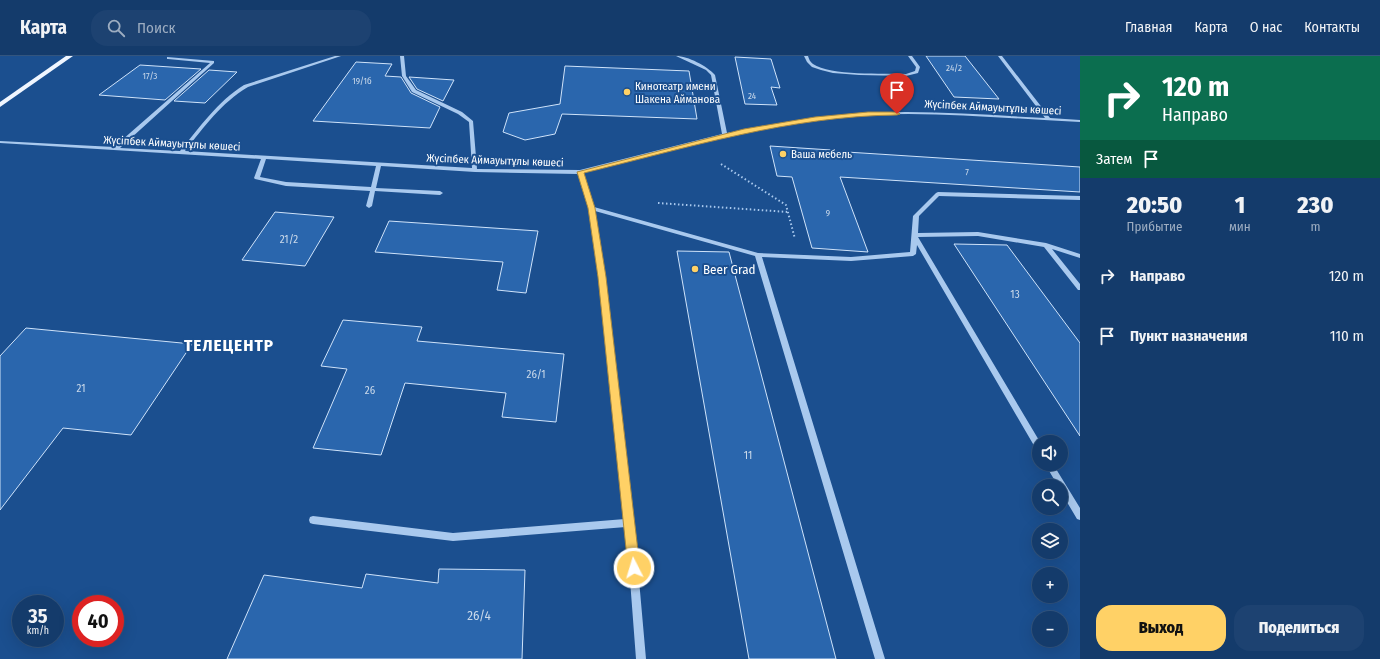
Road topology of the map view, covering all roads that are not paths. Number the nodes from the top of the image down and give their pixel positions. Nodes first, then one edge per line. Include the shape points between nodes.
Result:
1 (70, 56) edge
2 (339, 56) edge
3 (402, 56) edge
4 (678, 56) edge
5 (806, 56) edge
6 (910, 56) edge
7 (1000, 56) edge
8 (168, 58) dead end
9 (0, 105) edge
10 (1049, 120) junction
11 (1080, 121) edge
12 (725, 135) junction
13 (0, 142) edge
14 (115, 149) junction
15 (181, 153) junction
16 (264, 158) junction
17 (379, 165) junction
18 (475, 170) junction
19 (580, 172) junction
20 (373, 189) junction
21 (440, 193) dead end
22 (1080, 198) edge
23 (369, 206) dead end
24 (592, 208) junction
25 (914, 235) junction
26 (1046, 245) junction
27 (758, 255) junction
28 (1080, 256) edge
29 (1080, 288) edge
30 (1032, 435) edge
31 (1053, 471) edge
32 (1080, 516) edge
33 (313, 520) dead end
34 (630, 523) junction
35 (641, 659) edge
36 (880, 659) edge

1 - 9 main road
2 - 15 street via 234,92
3 - 18 street via 404,76 414,92 460,113 471,121
4 - 12 street via 707,69 713,75
5 - 6 street via 808,62 817,68 832,71 906,75 917,72 918,67
7 - 10 street
8 - 14 street via 213,62
10 - 11 street, Жүсіпбек Аймауытұлы көшесі
10 - 12 street, Жүсіпбек Аймауытұлы көшесі via 926,113 868,114 815,119
12 - 19 street, Жүсіпбек Аймауытұлы көшесі
13 - 14 street, Жүсіпбек Аймауытұлы көшесі
14 - 15 street, Жүсіпбек Аймауытұлы көшесі
15 - 16 street, Жүсіпбек Аймауытұлы көшесі
16 - 17 street, Жүсіпбек Аймауытұлы көшесі
16 - 20 street via 257,178 286,184
17 - 18 street, Жүсіпбек Аймауытұлы көшесі
17 - 20 street
18 - 19 street, Жүсіпбек Аймауытұлы көшесі
19 - 24 street
20 - 21 street
20 - 23 street
22 - 25 street via 938,194 916,216
24 - 27 street
24 - 34 street
25 - 26 street via 978,234
25 - 27 street via 913,254 851,259
25 - 30 street
26 - 28 street
26 - 29 street
27 - 36 street
31 - 32 street
33 - 34 street via 453,538
34 - 35 street

